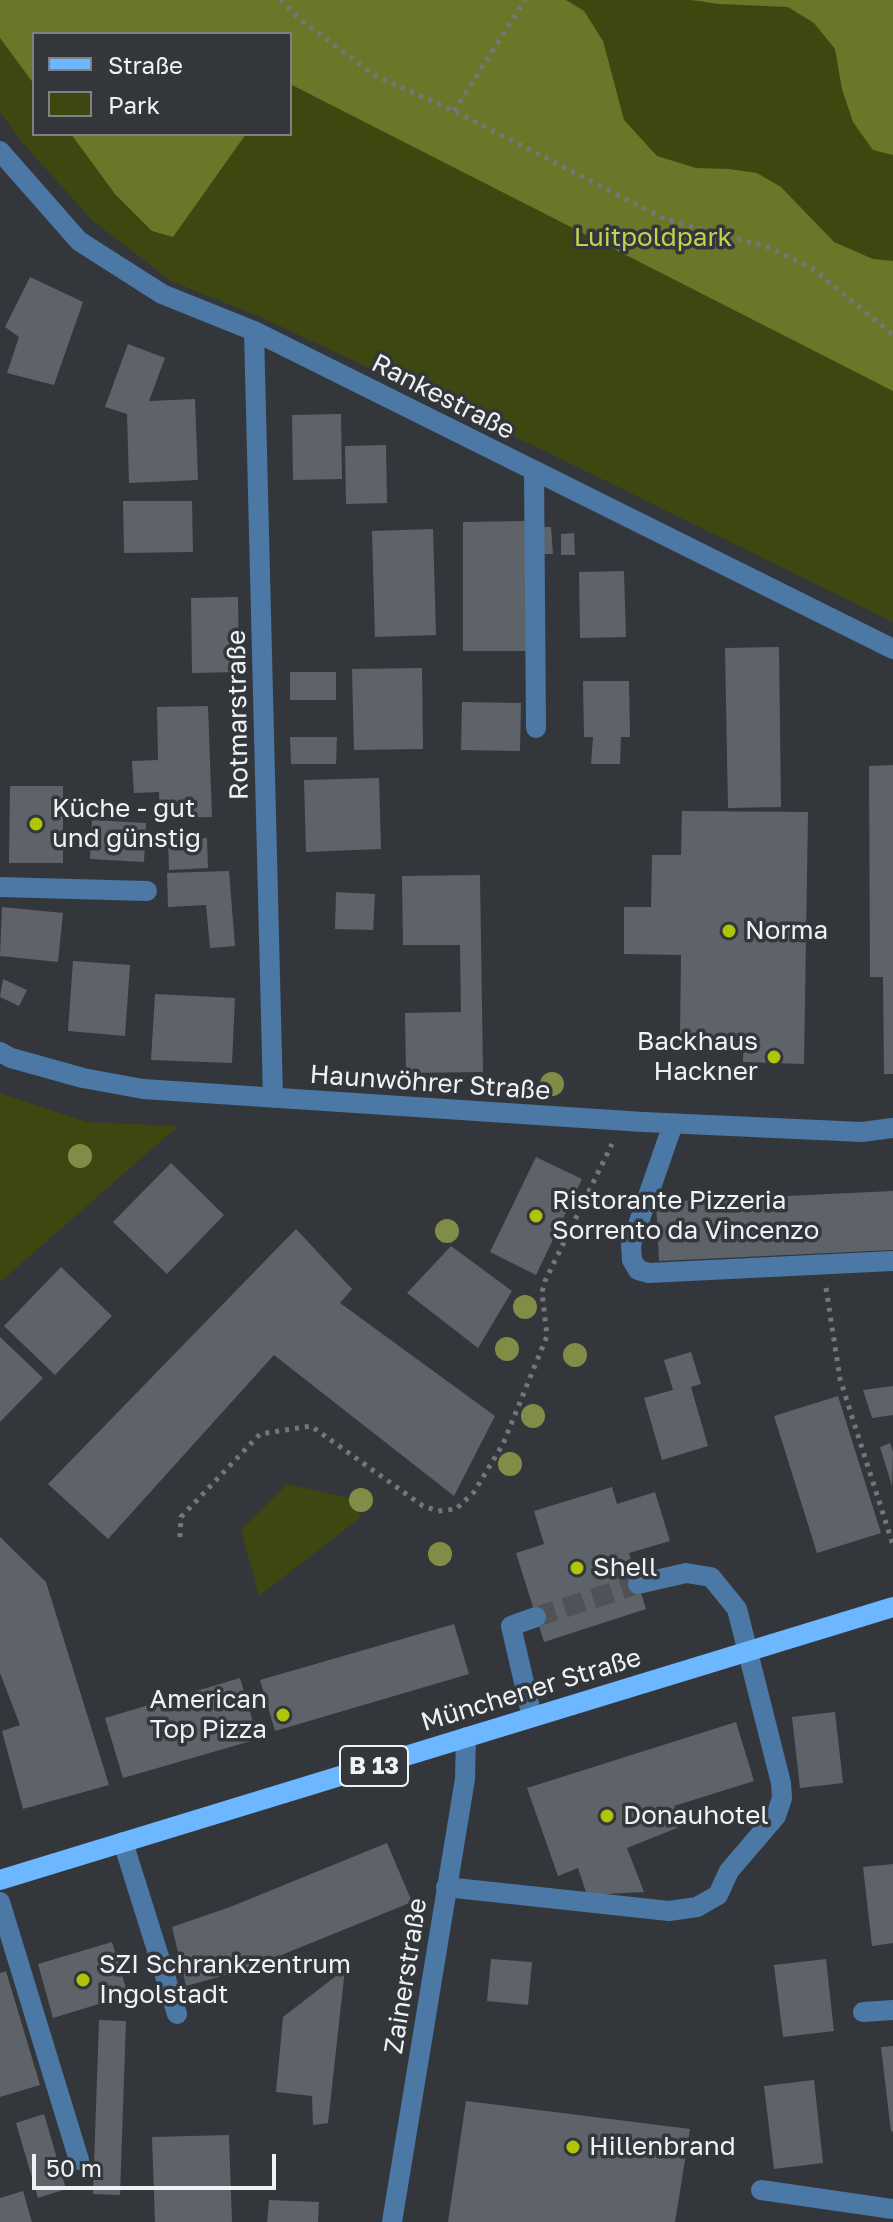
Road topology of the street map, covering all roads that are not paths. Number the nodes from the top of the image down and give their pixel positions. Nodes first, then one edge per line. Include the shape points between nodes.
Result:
1 (0, 151) edge
2 (254, 331) junction
3 (534, 471) junction
4 (893, 649) edge
5 (536, 728) dead end
6 (0, 887) edge
7 (147, 891) dead end
8 (0, 1052) edge
9 (273, 1098) junction
10 (673, 1124) junction
11 (893, 1128) edge
12 (862, 1132) junction
13 (893, 1139) edge
14 (893, 1261) edge
15 (638, 1584) tunnel mouth
16 (893, 1607) edge
17 (536, 1617) tunnel mouth
18 (748, 1651) junction
19 (532, 1717) junction
20 (466, 1737) junction
21 (123, 1842) junction
22 (0, 1880) edge
23 (446, 1887) junction
24 (0, 1902) edge
25 (893, 2010) edge
26 (863, 2012) dead end
27 (177, 2014) dead end
28 (79, 2160) dead end
29 (761, 2190) dead end
30 (893, 2209) edge
31 (392, 2222) edge

1 - 2 street, Rankestraße via 79,241 162,294
2 - 3 street, Rankestraße
2 - 9 street, Rotmarstraße
3 - 4 street, Rankestraße
3 - 5 street
6 - 7 street
8 - 9 street, Haunwöhrer Straße via 83,1078 143,1089
9 - 10 street, Haunwöhrer Straße
10 - 12 street, Haunwöhrer Straße
10 - 14 street via 631,1245 638,1270
11 - 12 street, Haunwöhrer Straße
12 - 13 street, Haunwöhrer Straße
15 - 18 street via 686,1573 711,1577 737,1609
16 - 18 main road, Münchener Straße / B 13
17 - 19 street via 511,1626
18 - 19 main road, Münchener Straße / B 13
18 - 23 street via 782,1798 776,1816 729,1871 718,1895 697,1907 669,1911
19 - 20 main road, Münchener Straße / B 13
20 - 21 main road, Münchener Straße / B 13
20 - 23 street, Zainerstraße via 465,1779
21 - 22 main road, Münchener Straße / B 13
21 - 27 street
23 - 31 street, Zainerstraße
24 - 28 street
25 - 26 street
29 - 30 street

